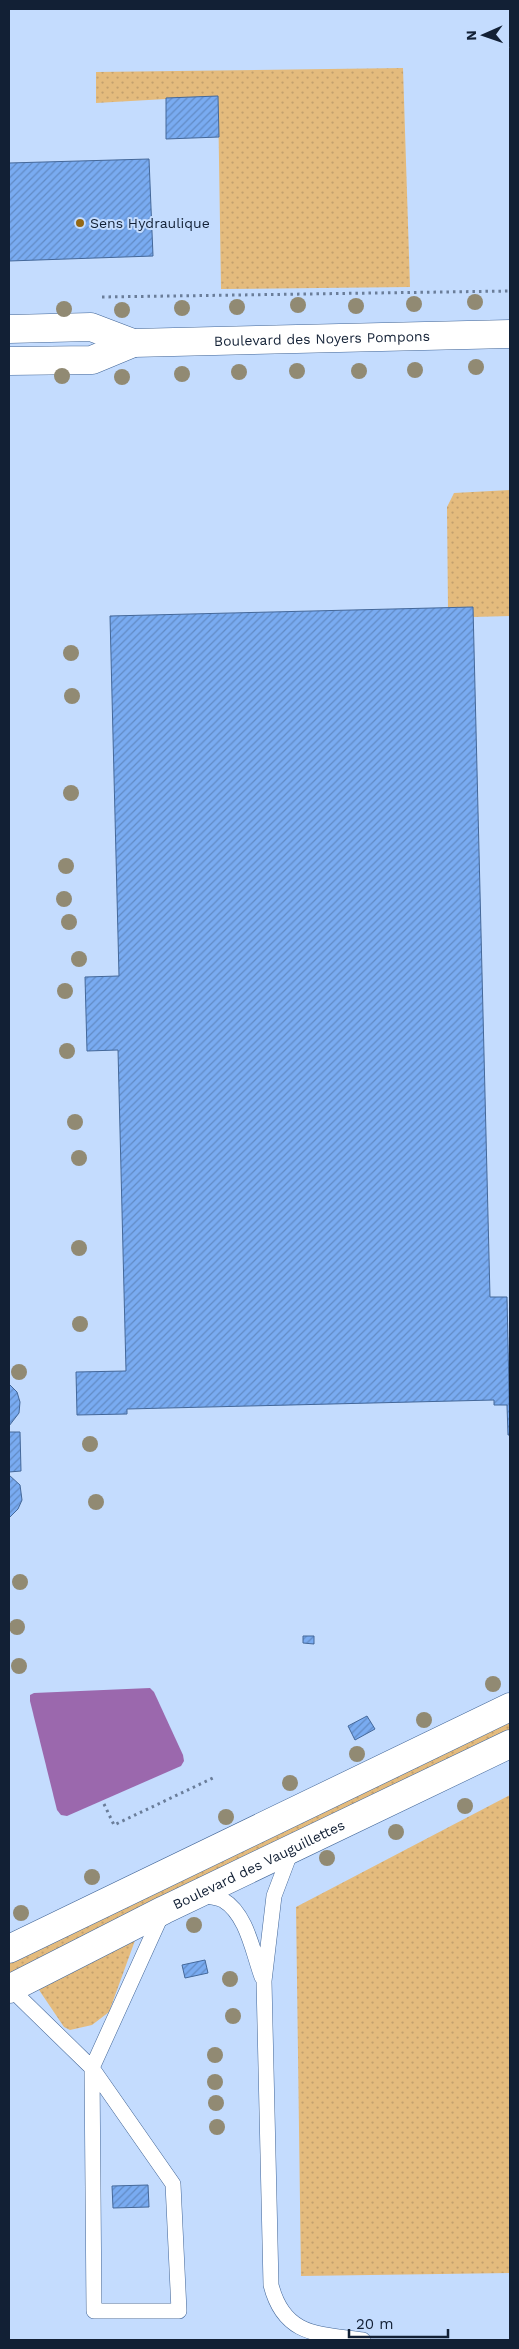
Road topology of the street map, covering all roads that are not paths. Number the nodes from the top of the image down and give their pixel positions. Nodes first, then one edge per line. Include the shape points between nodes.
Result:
1 (9, 329) edge
2 (510, 334) edge
3 (133, 343) junction
4 (9, 361) edge
5 (510, 1707) edge
6 (510, 1744) edge
7 (291, 1850) junction
8 (199, 1895) junction
9 (164, 1910) junction
10 (9, 1949) edge
11 (264, 1981) junction
12 (10, 1989) edge
13 (92, 2068) junction
14 (363, 2340) edge

1 - 3 street, Boulevard des Noyers Pompons via 90,327
2 - 3 street, Boulevard des Noyers Pompons
3 - 4 street, Boulevard des Noyers Pompons via 92,360
5 - 10 street
6 - 7 street, Boulevard des Vauguillettes
7 - 8 street, Boulevard des Vauguillettes
7 - 11 lane via 274,1896
8 - 9 street, Boulevard des Vauguillettes
8 - 11 lane via 221,1899 232,1906 242,1923
9 - 12 street, Boulevard des Vauguillettes
9 - 13 lane
11 - 14 lane via 271,2285 286,2318 300,2327 318,2334
12 - 13 lane
13 - 13 lane via 173,2184 179,2310 94,2311

